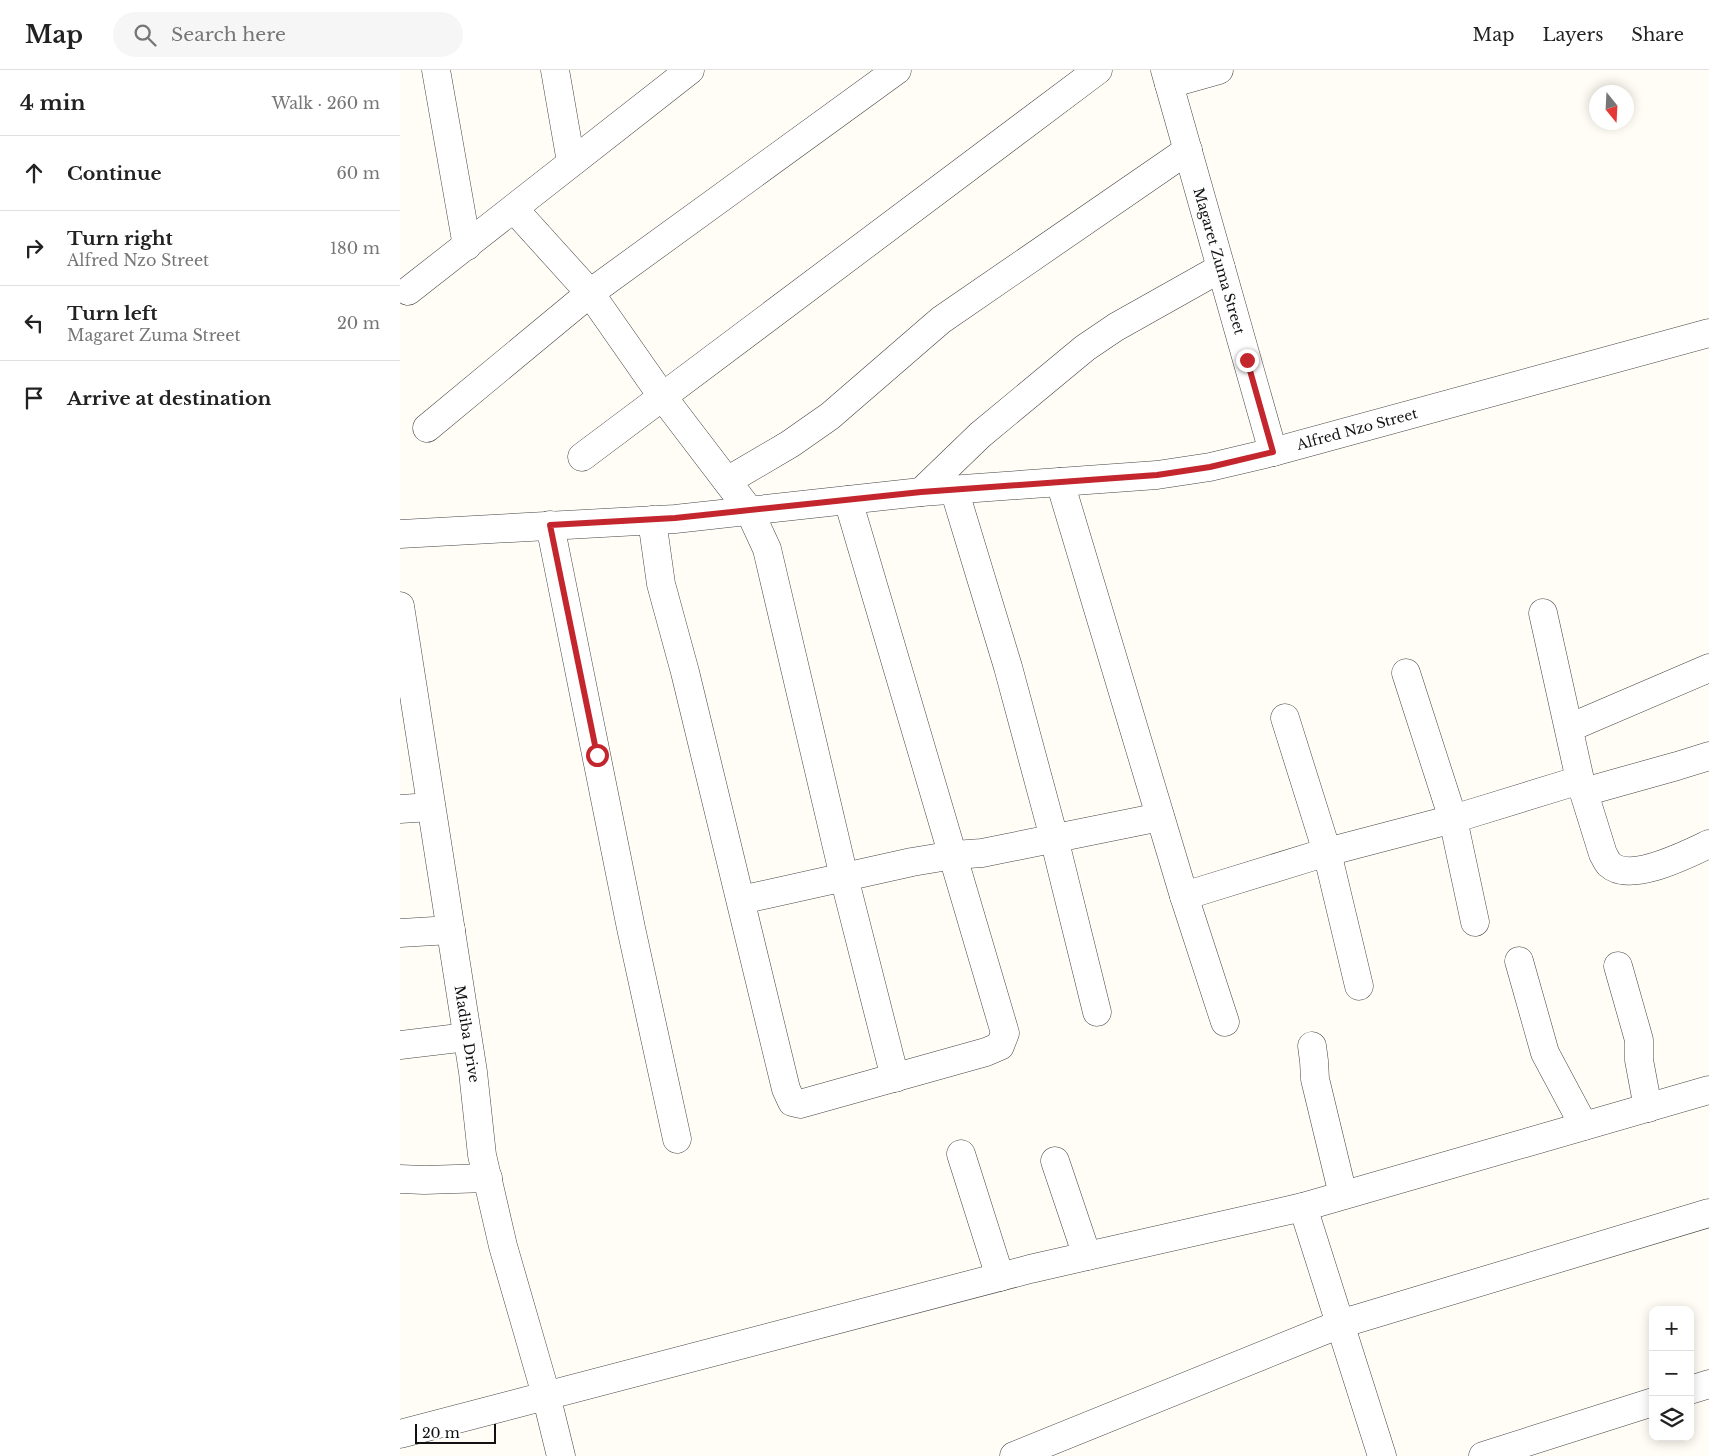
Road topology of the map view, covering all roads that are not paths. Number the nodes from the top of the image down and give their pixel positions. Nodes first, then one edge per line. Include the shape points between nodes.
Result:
1 (436, 70) edge
2 (555, 70) edge
3 (897, 70) edge
4 (1098, 70) edge
5 (1218, 70) edge
6 (686, 71) edge
7 (1167, 77) edge
8 (1188, 150) junction
9 (571, 162) junction
10 (514, 209) junction
11 (467, 246) junction
12 (1221, 268) junction
13 (408, 291) dead end
14 (590, 293) junction
15 (1709, 333) edge
16 (662, 396) junction
17 (427, 428) dead end
18 (1273, 452) junction
19 (582, 457) dead end
20 (727, 481) junction
21 (1060, 482) junction
22 (954, 489) junction
23 (921, 492) junction
24 (848, 500) junction
25 (749, 510) junction
26 (652, 520) junction
27 (550, 525) junction
28 (400, 534) edge
29 (400, 606) edge
30 (1543, 613) dead end
31 (1709, 668) edge
32 (1406, 673) dead end
33 (406, 687) edge
34 (1285, 718) dead end
35 (1569, 728) junction
36 (1709, 756) edge
37 (1582, 786) junction
38 (431, 807) junction
39 (400, 809) edge
40 (1160, 817) junction
41 (1454, 819) junction
42 (1054, 838) junction
43 (1709, 844) edge
44 (1327, 852) junction
45 (954, 855) junction
46 (844, 877) junction
47 (1184, 896) junction
48 (741, 900) junction
49 (1475, 922) dead end
50 (451, 930) junction
51 (400, 933) edge
52 (1519, 961) dead end
53 (1618, 966) dead end
54 (1359, 986) dead end
55 (1097, 1012) dead end
56 (1225, 1022) dead end
57 (468, 1037) junction
58 (400, 1045) edge
59 (1312, 1046) dead end
60 (895, 1078) junction
61 (1709, 1090) edge
62 (1648, 1108) junction
63 (1584, 1126) junction
64 (678, 1139) dead end
65 (961, 1154) dead end
66 (1055, 1161) dead end
67 (488, 1178) junction
68 (400, 1179) edge
69 (1343, 1195) junction
70 (1303, 1207) junction
71 (1709, 1214) edge
72 (1087, 1256) junction
73 (1000, 1277) junction
74 (1340, 1324) junction
75 (1709, 1384) edge
76 (1694, 1389) edge
77 (546, 1395) junction
78 (1649, 1403) edge
79 (400, 1434) edge
80 (561, 1456) edge
81 (1014, 1456) edge
82 (1382, 1456) edge
83 (1483, 1456) edge

1 - 11 street
2 - 9 street
3 - 14 street
4 - 16 street
5 - 7 street
6 - 9 street
7 - 8 street, Magaret Zuma Street
8 - 12 street, Magaret Zuma Street
8 - 20 street via 941,320 830,416
9 - 10 street
10 - 11 street
10 - 14 street
11 - 13 street
12 - 18 street, Magaret Zuma Street
12 - 23 street via 1085,348 980,435
14 - 16 street
14 - 17 street
15 - 18 street, Alfred Nzo Street
16 - 19 street
16 - 20 street
18 - 21 street, Alfred Nzo Street via 1186,471
20 - 25 street
21 - 22 street, Alfred Nzo Street
21 - 40 street
22 - 23 street, Alfred Nzo Street
22 - 42 street via 1008,667
23 - 24 street, Alfred Nzo Street
24 - 25 street, Alfred Nzo Street
24 - 45 street
25 - 26 street, Alfred Nzo Street
25 - 46 street via 766,549 775,583
26 - 27 street, Alfred Nzo Street
26 - 48 street via 661,584
27 - 28 street, Alfred Nzo Street
27 - 64 street via 629,918
29 - 33 street, Madiba Drive
30 - 35 street
31 - 35 street
32 - 41 street
33 - 38 street, Madiba Drive
34 - 44 street
35 - 37 street
36 - 37 street via 1661,771
37 - 41 street
37 - 43 street via 1603,854 1609,864 1619,870 1660,866
38 - 39 street
38 - 50 street, Madiba Drive
40 - 42 street
40 - 47 street
41 - 44 street
41 - 49 street
42 - 45 street via 982,853
42 - 55 street
44 - 47 street
44 - 54 street
45 - 46 street
45 - 60 street via 1005,1033 1000,1046 986,1052
46 - 48 street
46 - 60 street
47 - 56 street
48 - 60 street via 786,1089 792,1102 800,1104
50 - 51 street
50 - 57 street, Madiba Drive
52 - 63 street via 1545,1053
53 - 62 street via 1639,1040 1639,1060
57 - 58 street
57 - 67 street, Madiba Drive via 482,1155
59 - 69 street via 1315,1079
61 - 62 street
62 - 63 street
63 - 69 street
65 - 73 street
66 - 72 street
67 - 68 street
67 - 77 street, Madiba Drive via 503,1246
69 - 70 street
70 - 72 street
70 - 74 street
71 - 74 street
72 - 73 street
73 - 77 street
74 - 81 street
74 - 82 street
75 - 76 street
77 - 79 street
77 - 80 street, Madiba Drive
78 - 83 street

